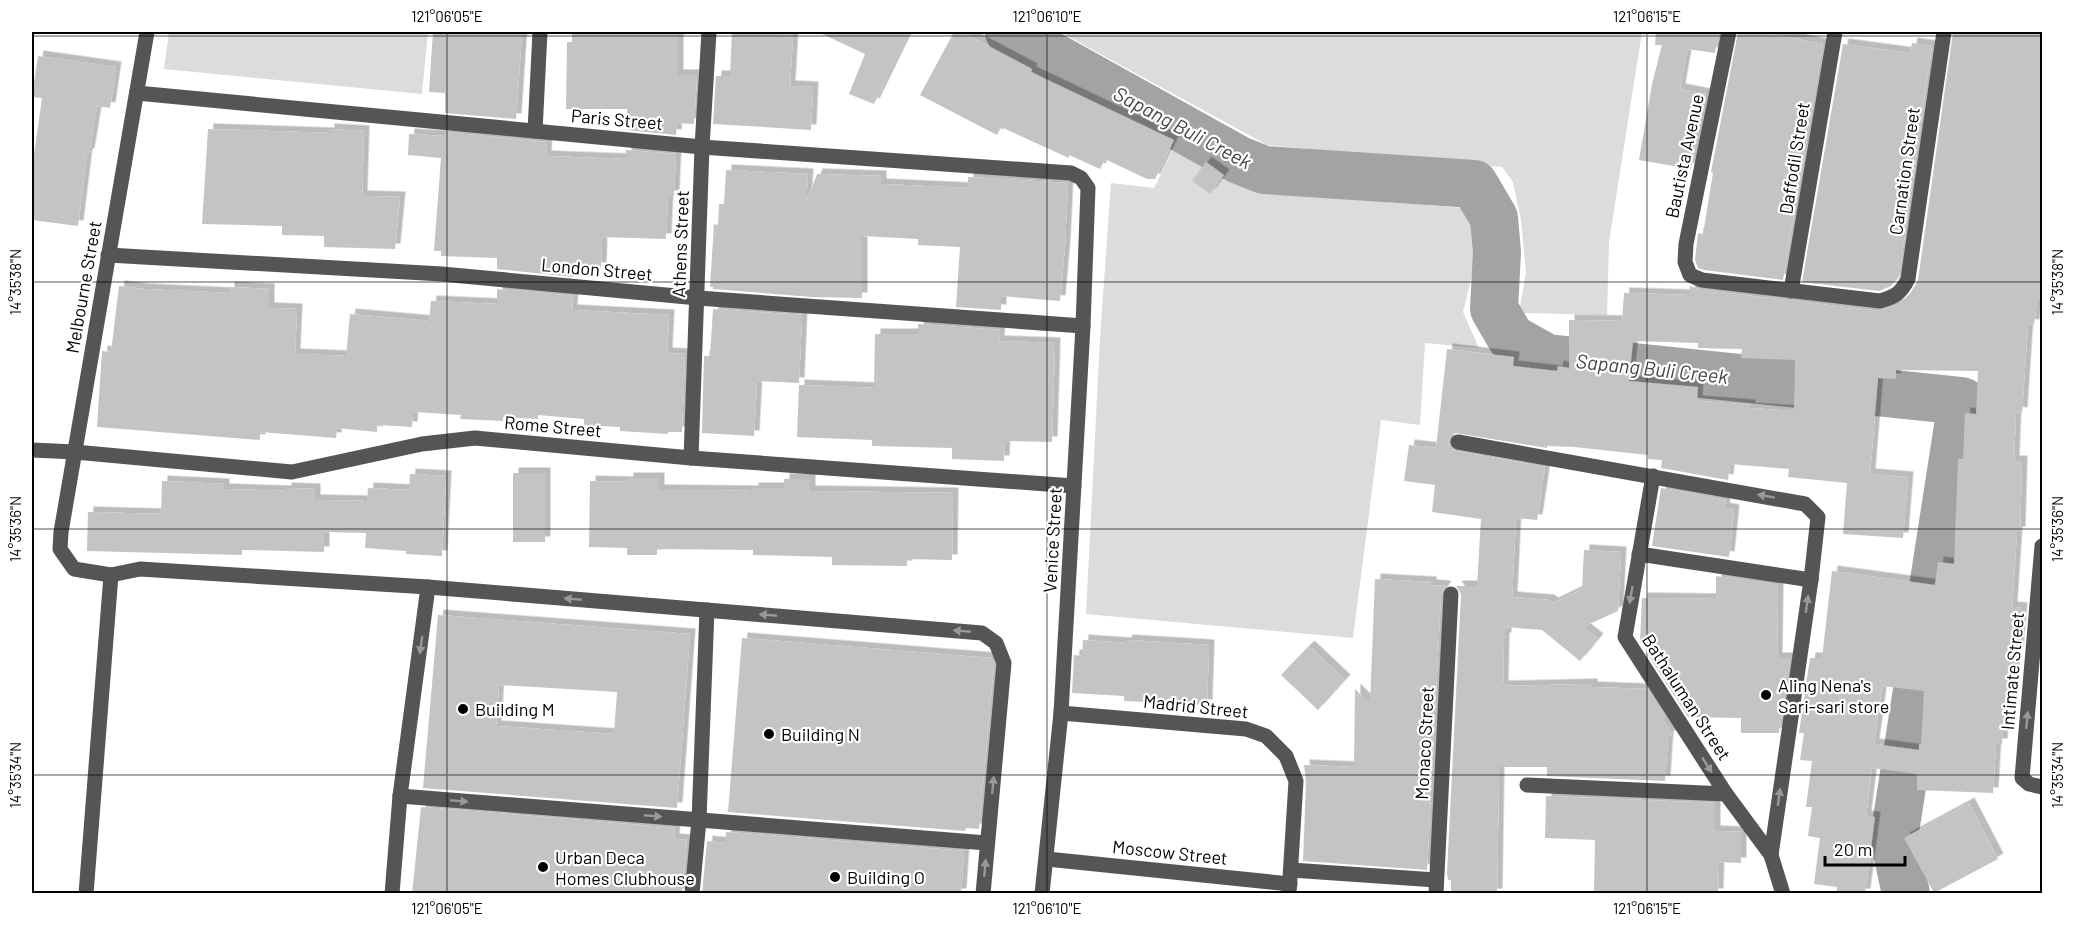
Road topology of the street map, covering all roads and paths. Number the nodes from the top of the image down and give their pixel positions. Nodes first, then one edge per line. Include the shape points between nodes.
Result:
1 (147, 32) edge
2 (540, 32) edge
3 (709, 32) edge
4 (1729, 32) edge
5 (1834, 32) edge
6 (1944, 32) edge
7 (137, 93) junction
8 (535, 131) junction
9 (702, 147) junction
10 (1088, 188) joint
11 (108, 255) junction
12 (1791, 291) junction
13 (698, 298) junction
14 (1083, 326) junction
15 (1458, 442) dead end
16 (32, 450) edge
17 (75, 452) junction
18 (691, 458) junction
19 (1653, 476) junction
20 (1074, 486) junction
21 (2043, 546) edge
22 (1639, 554) junction
23 (111, 575) junction
24 (1811, 580) junction
25 (429, 587) junction
26 (1451, 594) dead end
27 (707, 610) junction
28 (1061, 713) junction
29 (1527, 785) dead end
30 (2043, 787) edge
31 (1726, 794) junction
32 (400, 796) junction
33 (699, 820) junction
34 (987, 843) junction
35 (1771, 855) junction
36 (1047, 859) junction
37 (1290, 883) edge
38 (1436, 887) edge
39 (86, 894) edge
40 (392, 894) edge
41 (693, 894) edge
42 (983, 894) edge
43 (1042, 894) edge
44 (1783, 894) edge

1 - 7 street, Melbourne Street
2 - 8 street
3 - 9 street, Athens Street
4 - 12 street, Bautista Avenue via 1685,262 1690,275 1702,280
5 - 12 street, Daffodil Street
6 - 12 street, Carnation Street via 1908,279 1902,290 1880,301
7 - 8 street, Paris Street
7 - 11 street, Melbourne Street
8 - 9 street, Paris Street
9 - 10 street, Paris Street via 1071,173
9 - 13 street, Athens Street
10 - 14 street, Venice Street
11 - 13 street, London Street via 442,274
11 - 17 street, Melbourne Street
13 - 14 street, London Street
13 - 18 street, Athens Street
14 - 20 street, Venice Street
15 - 19 street, Bathaluman Street
16 - 17 street, Rome Street
17 - 18 street, Rome Street via 292,472 422,444 475,438
17 - 23 street, Melbourne Street via 60,549 74,569
18 - 20 street, Rome Street
19 - 22 street, Bathaluman Street
24 -> 19 street, Bathaluman Street via 1818,517 1805,504
20 - 28 street, Venice Street
30 -> 21 street, Intimate Street via 2022,778
22 - 24 street
22 -> 31 street, Bathaluman Street via 1625,637
23 - 25 street via 140,569
23 - 39 street
35 -> 24 street, Bathaluman Street
27 -> 25 street
25 -> 32 street
26 - 38 street, Monaco Street
27 - 33 street
34 -> 27 street via 1004,663 996,643 982,633
28 - 36 street, Venice Street
28 - 37 street, Madrid Street via 1246,729 1266,736 1286,756 1296,780
29 - 31 street
31 - 35 street, Bathaluman Street
32 -> 33 street
32 - 40 street
33 - 34 street
33 - 41 street
42 -> 34 street
35 - 44 street, Bathaluman Street
36 - 37 street, Moscow Street
36 - 43 street, Venice Street
37 - 38 street, Moscow Street

